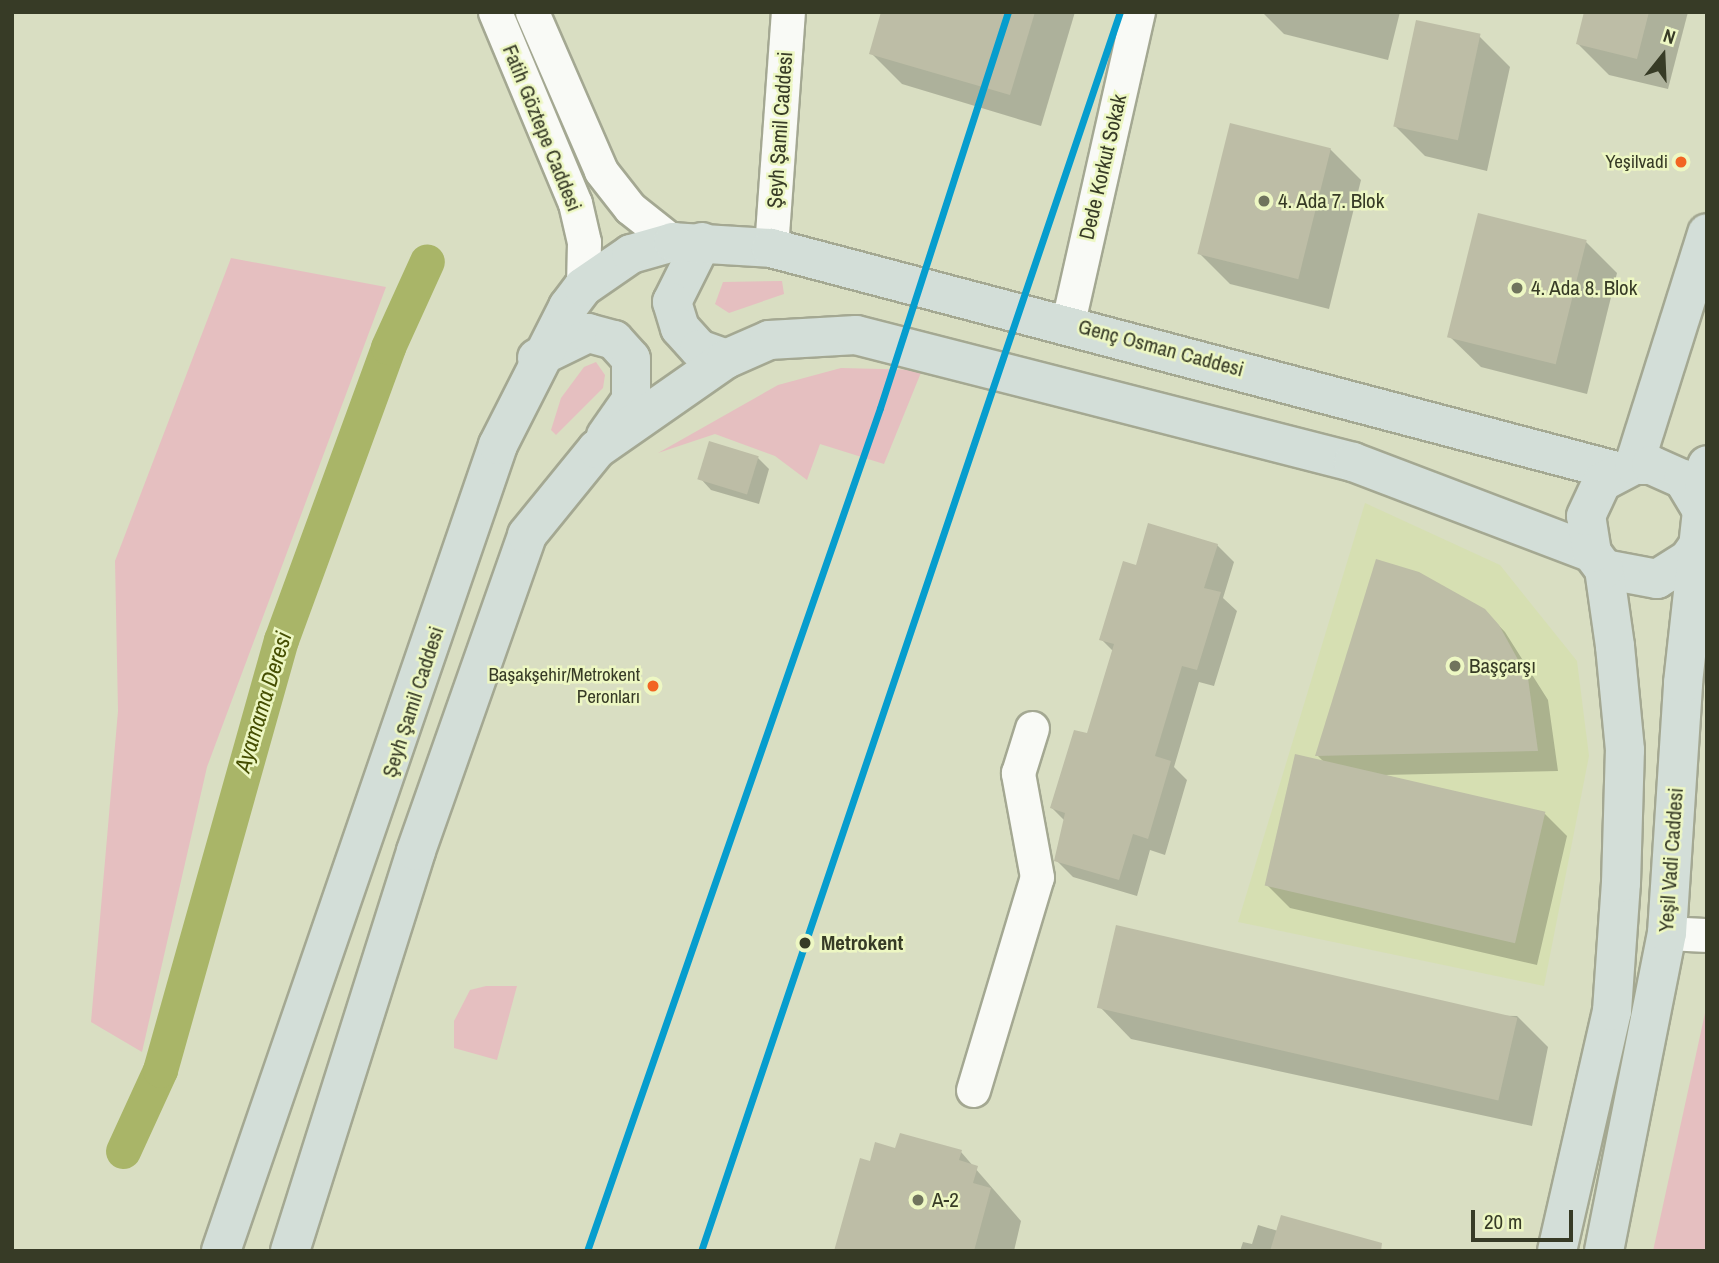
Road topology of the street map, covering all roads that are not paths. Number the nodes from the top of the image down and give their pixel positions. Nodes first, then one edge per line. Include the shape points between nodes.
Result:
1 (495, 12) edge
2 (532, 12) edge
3 (788, 12) edge
4 (1138, 12) edge
5 (1707, 233) edge
6 (688, 242) junction
7 (771, 248) junction
8 (583, 287) junction
9 (1068, 323) junction
10 (537, 358) junction
11 (726, 359) junction
12 (597, 449) junction
13 (1707, 465) edge
14 (1625, 468) junction
15 (1700, 526) junction
16 (1598, 561) junction
17 (1032, 728) dead end
18 (1667, 933) junction
19 (1707, 935) edge
20 (974, 1090) dead end
21 (221, 1251) edge
22 (290, 1251) edge
23 (1557, 1251) edge
24 (1604, 1251) edge

1 - 8 street, Fatih Göztepe Caddesi via 575,203 584,242
2 - 6 street, Fatih Göztepe Caddesi via 601,171 630,208
3 - 7 street, Şeyh Şamil Caddesi
4 - 9 street, Dede Korkut Sokak
5 - 14 main road
6 - 7 main road, Genç Osman Caddesi
6 - 8 main road, Şeyh Şamil Caddesi via 631,254
6 - 11 main road via 672,302 680,328 699,349
7 - 9 main road, Genç Osman Caddesi
8 - 10 main road, Şeyh Şamil Caddesi
9 - 14 main road, Genç Osman Caddesi
10 - 12 main road via 588,333 614,340 631,359 636,377 631,400
10 - 21 main road, Şeyh Şamil Caddesi via 498,445 370,833
11 - 12 main road
11 - 16 main road via 769,340 856,335 1353,462
12 - 22 main road via 527,535 416,851
13 - 15 main road, Yeşil Vadi Caddesi
14 - 15 main road via 1651,465 1683,479
14 - 16 main road via 1588,507
15 - 16 main road via 1688,560 1657,579
15 - 18 main road, Yeşil Vadi Caddesi
16 - 23 main road via 1625,750 1620,896 1612,1012
17 - 20 street via 1018,773 1037,877
18 - 19 street
18 - 24 main road, Yeşil Vadi Caddesi

